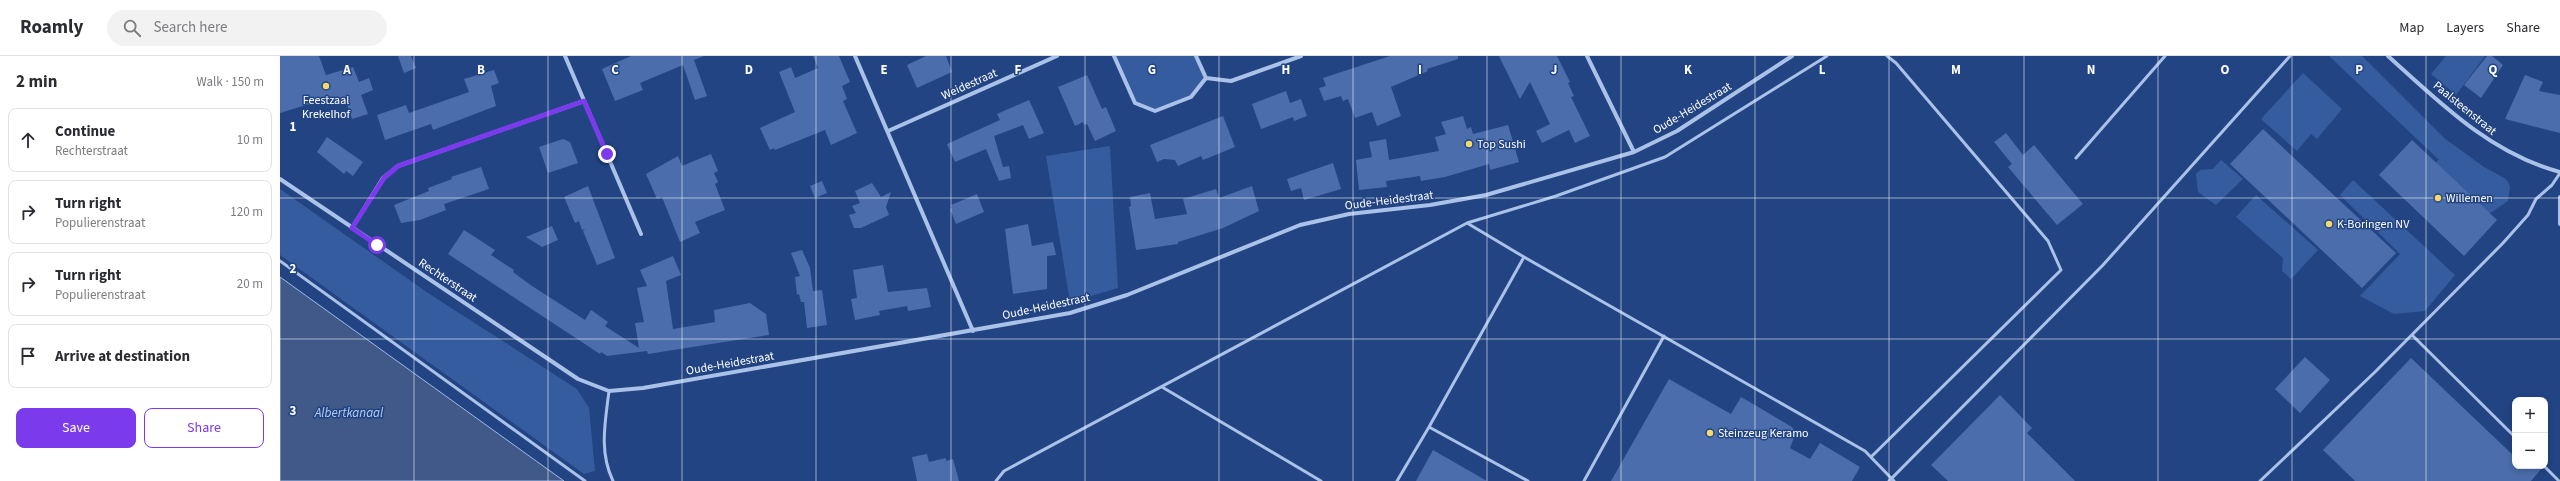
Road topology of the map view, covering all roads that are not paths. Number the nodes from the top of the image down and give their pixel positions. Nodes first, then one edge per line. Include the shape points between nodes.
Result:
1 (565, 56) edge
2 (855, 56) edge
3 (1057, 56) edge
4 (1114, 56) edge
5 (1196, 56) edge
6 (1301, 56) edge
7 (1587, 56) edge
8 (1792, 56) edge
9 (1827, 56) edge
10 (1887, 56) edge
11 (2165, 56) edge
12 (2290, 56) edge
13 (2388, 56) edge
14 (1206, 78) junction
15 (584, 101) junction
16 (888, 131) junction
17 (1634, 152) junction
18 (2076, 158) dead end
19 (2560, 172) edge
20 (280, 179) edge
21 (2560, 197) edge
22 (1466, 223) junction
23 (2560, 224) edge
24 (352, 228) junction
25 (641, 234) dead end
26 (1524, 257) junction
27 (280, 261) edge
28 (973, 331) junction
29 (2412, 335) junction
30 (1664, 336) junction
31 (1162, 387) junction
32 (609, 391) junction
33 (1429, 427) junction
34 (2512, 434) edge
35 (1871, 457) junction
36 (2547, 469) edge
37 (2266, 476) junction
38 (1891, 477) junction
39 (585, 481) edge
40 (613, 481) edge
41 (996, 481) edge
42 (1321, 481) edge
43 (1396, 481) edge
44 (1528, 481) edge
45 (1584, 481) edge
46 (1889, 481) edge
47 (1894, 481) edge
48 (2260, 481) edge
49 (2266, 481) edge
50 (2559, 481) edge

1 - 15 street
2 - 16 street
3 - 16 street, Weidestraat
4 - 14 street via 1135,103 1155,111 1191,97
5 - 14 street
6 - 14 street via 1231,81
7 - 17 street
8 - 17 street, Oude-Heidestraat via 1677,131
9 - 22 lane via 1665,157 1556,196
10 - 35 lane via 1896,63 2048,242 2061,270
11 - 18 lane
12 - 38 lane via 2103,265 1919,453
13 - 19 street, Paalsteenstraat via 2489,142 2519,157
15 - 24 street via 398,166 384,178
15 - 25 street
16 - 28 street
17 - 28 street, Oude-Heidestraat via 1486,195 1430,205 1349,214 1300,225 1127,295 1070,313
19 - 29 lane via 2504,242
20 - 24 street, Rechterstraat
21 - 23 street
22 - 26 lane
22 - 31 lane
24 - 32 street, Rechterstraat via 578,379
26 - 30 lane
26 - 33 lane
27 - 39 lane
28 - 32 street, Oude-Heidestraat via 643,388
29 - 34 lane
29 - 37 lane
30 - 35 lane via 1865,451
30 - 45 lane
31 - 41 lane via 1004,470
31 - 42 lane
32 - 40 lane via 603,442 605,465
33 - 43 lane
33 - 44 lane
35 - 38 lane
36 - 50 lane
37 - 48 lane
37 - 49 lane
38 - 46 lane
38 - 47 lane

